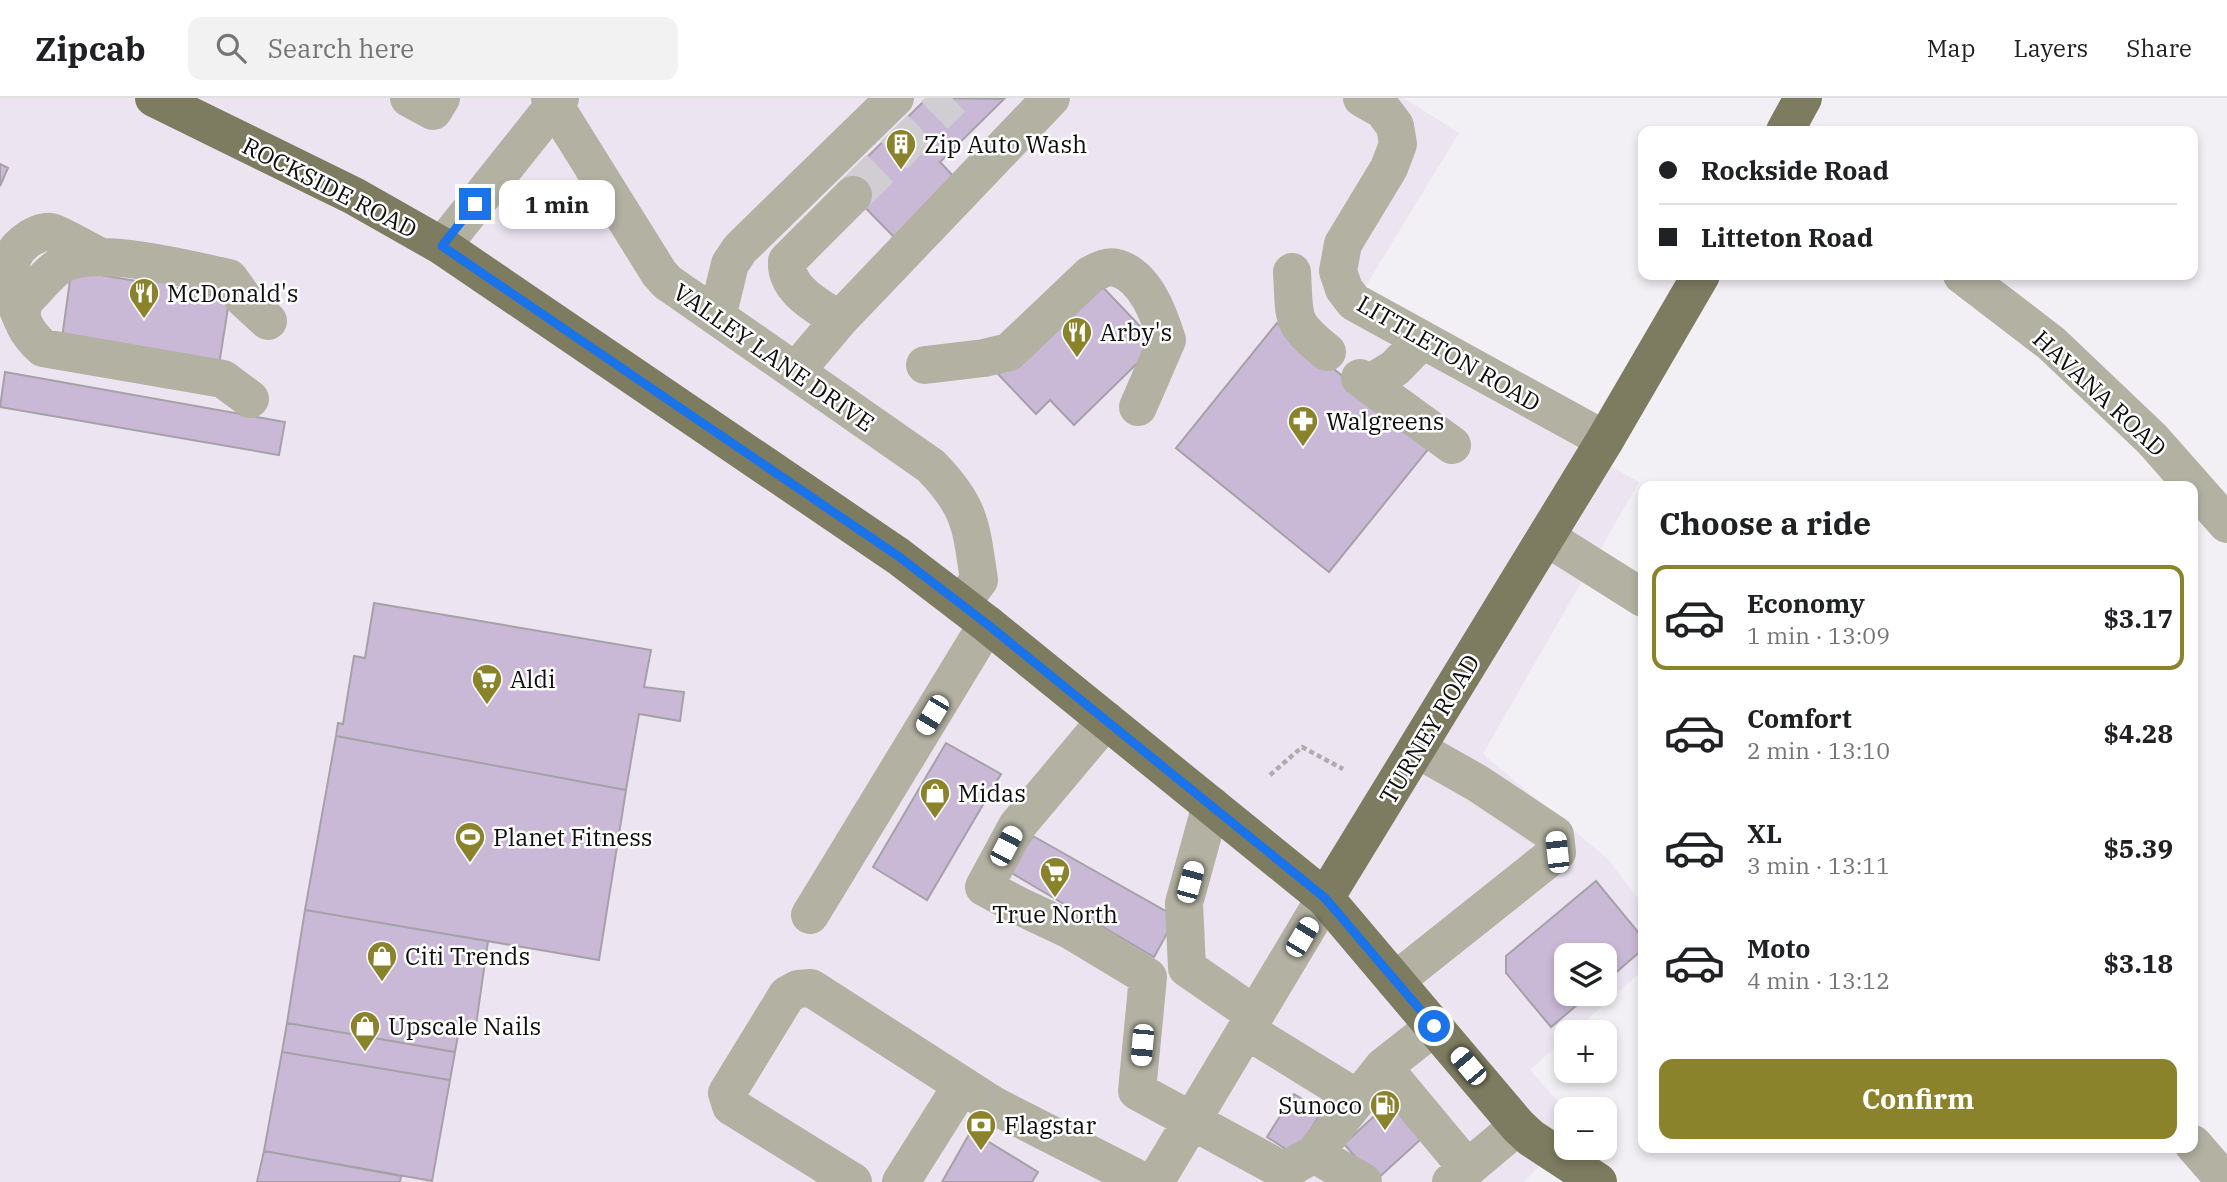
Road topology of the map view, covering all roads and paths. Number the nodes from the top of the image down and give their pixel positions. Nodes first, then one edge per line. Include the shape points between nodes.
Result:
1 (155, 98) edge
2 (409, 98) edge
3 (441, 98) edge
4 (895, 98) edge
5 (1051, 98) edge
6 (1362, 98) edge
7 (1803, 98) edge
8 (555, 100) edge
9 (1788, 126) edge
10 (853, 195) tunnel mouth
11 (442, 246) junction
12 (1292, 272) dead end
13 (1699, 280) edge
14 (1969, 280) edge
15 (717, 317) junction
16 (839, 320) junction
17 (268, 321) dead end
18 (1422, 340) junction
19 (1327, 352) dead end
20 (925, 365) dead end
21 (796, 371) junction
22 (250, 399) dead end
23 (1138, 407) dead end
24 (1605, 440) junction
25 (1452, 445) dead end
26 (2189, 481) edge
27 (2198, 491) edge
28 (2227, 524) edge
29 (1546, 537) junction
30 (1638, 595) edge
31 (974, 614) junction
32 (1106, 720) junction
33 (1417, 749) junction
34 (1343, 769) dead end
35 (1270, 775) dead end
36 (1211, 805) junction
37 (1325, 898) junction
38 (810, 915) dead end
39 (1395, 981) junction
40 (1251, 1023) junction
41 (1434, 1026) junction
42 (1383, 1067) junction
43 (962, 1085) junction
44 (1358, 1098) junction
45 (1192, 1120) junction
46 (1524, 1132) junction
47 (2198, 1150) edge
48 (1314, 1154) junction
49 (1459, 1175) edge
50 (853, 1182) edge
51 (901, 1182) edge
52 (1144, 1182) edge
53 (1155, 1182) edge
54 (1363, 1182) edge
55 (1560, 1182) edge
56 (1598, 1182) edge
57 (2226, 1182) edge

1 - 11 main road, ROCKSIDE ROAD via 354,196
2 - 3 street via 433,111
4 - 15 street via 740,249 730,264
5 - 16 street
6 - 18 street, LITTLETON ROAD via 1383,110 1395,126 1398,144 1389,168 1343,244 1338,271 1354,302
7 - 9 main road
8 - 11 street
8 - 15 street, VALLEY LANE DRIVE via 659,273
10 - 16 street via 787,261 786,273 802,295
11 - 31 main road, ROCKSIDE ROAD via 898,556
12 - 19 street via 1295,320 1303,333
13 - 24 main road, TURNEY ROAD
14 - 26 street, HAVANA ROAD via 2051,343 2152,439
15 - 21 street, VALLEY LANE DRIVE
16 - 21 street
17 - 22 street via 229,278 112,257 86,257 63,264 25,301 22,319 43,348 223,379
18 - 24 street, LITTLETON ROAD
18 - 25 street via 1395,368 1364,381
20 - 23 street via 1009,352 1090,275 1116,268 1136,280 1158,313 1167,340
21 - 31 street, VALLEY LANE DRIVE via 931,466 959,499 970,525 979,580
24 - 29 main road, TURNEY ROAD
27 - 28 street, HAVANA ROAD
29 - 30 street
29 - 33 main road, TURNEY ROAD
31 - 32 main road, ROCKSIDE ROAD
31 - 38 street
32 - 36 main road, ROCKSIDE ROAD
32 - 45 street via 1017,826 984,887 1070,930 1148,977 1137,1090
33 - 37 main road, TURNEY ROAD
33 - 39 street via 1555,835 1557,852
34 - 35 path via 1302,747
36 - 37 main road, ROCKSIDE ROAD
36 - 40 street via 1184,903 1186,968
37 - 39 main road, ROCKSIDE ROAD
37 - 40 street, TURNEY ROAD
39 - 41 main road, ROCKSIDE ROAD
40 - 44 street
40 - 45 street, TURNEY ROAD
41 - 42 street
41 - 46 main road, ROCKSIDE ROAD
42 - 44 street
42 - 49 street
43 - 50 street via 811,988 787,995 727,1093 728,1100
43 - 51 street
43 - 52 street
44 - 48 street
45 - 48 street via 1284,1171
45 - 53 street, TURNEY ROAD
46 - 49 street
46 - 55 main road, ROCKSIDE ROAD
46 - 56 main road, ROCKSIDE ROAD
47 - 57 street
48 - 54 street

